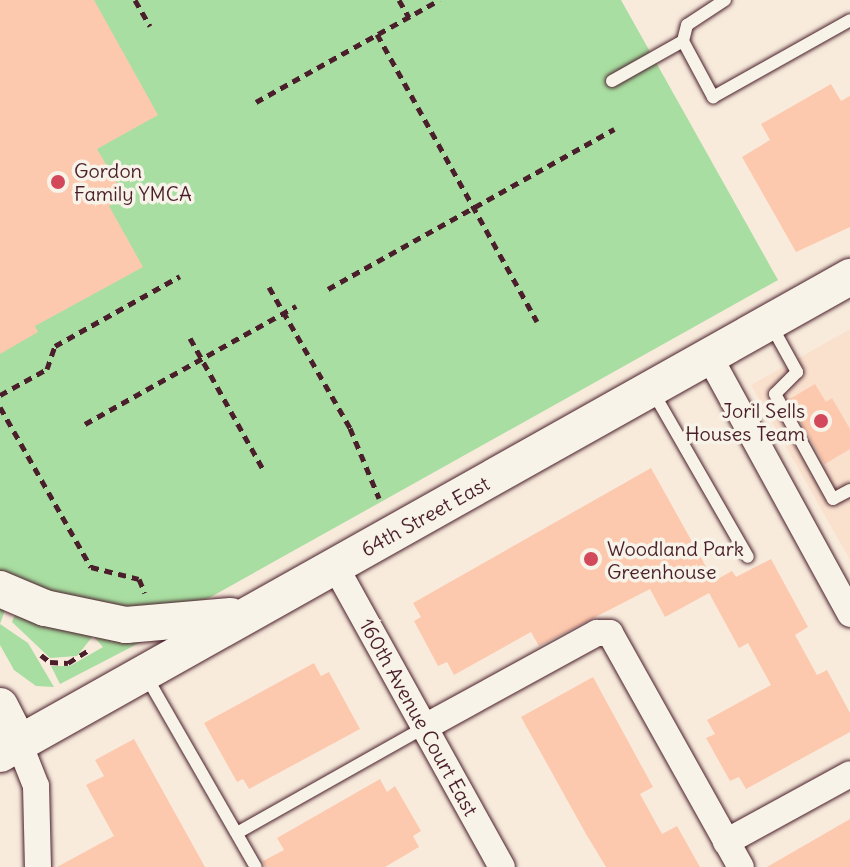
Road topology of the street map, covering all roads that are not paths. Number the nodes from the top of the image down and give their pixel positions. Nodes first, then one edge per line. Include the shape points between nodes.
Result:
1 (725, 0) edge
2 (850, 20) edge
3 (683, 41) junction
4 (612, 81) dead end
5 (850, 277) edge
6 (769, 322) junction
7 (709, 356) junction
8 (651, 389) junction
9 (850, 490) edge
10 (748, 557) dead end
11 (335, 566) junction
12 (0, 589) edge
13 (252, 613) junction
14 (850, 614) edge
15 (144, 673) junction
16 (0, 706) edge
17 (425, 727) junction
18 (10, 748) edge
19 (850, 774) edge
20 (237, 833) junction
21 (726, 842) junction
22 (38, 867) edge
23 (256, 867) edge
24 (502, 867) edge
25 (741, 867) edge

1 - 3 lane via 687,25
2 - 3 lane via 713,97
3 - 4 lane
5 - 6 street, 64th Street East
6 - 7 street, 64th Street East
6 - 9 lane via 797,372 775,394 833,499
7 - 8 street, 64th Street East
7 - 14 street
8 - 10 lane
8 - 11 street, 64th Street East
11 - 13 street, 64th Street East
11 - 17 street, 160th Avenue Court East
12 - 13 street via 45,608 126,625
13 - 15 street, 64th Street East
15 - 18 street, 64th Street East
15 - 20 lane
16 - 18 street
17 - 20 lane
17 - 21 street via 597,633 610,633
17 - 24 street, 160th Avenue Court East
18 - 22 street via 36,786
19 - 21 street
20 - 23 lane
21 - 25 street

